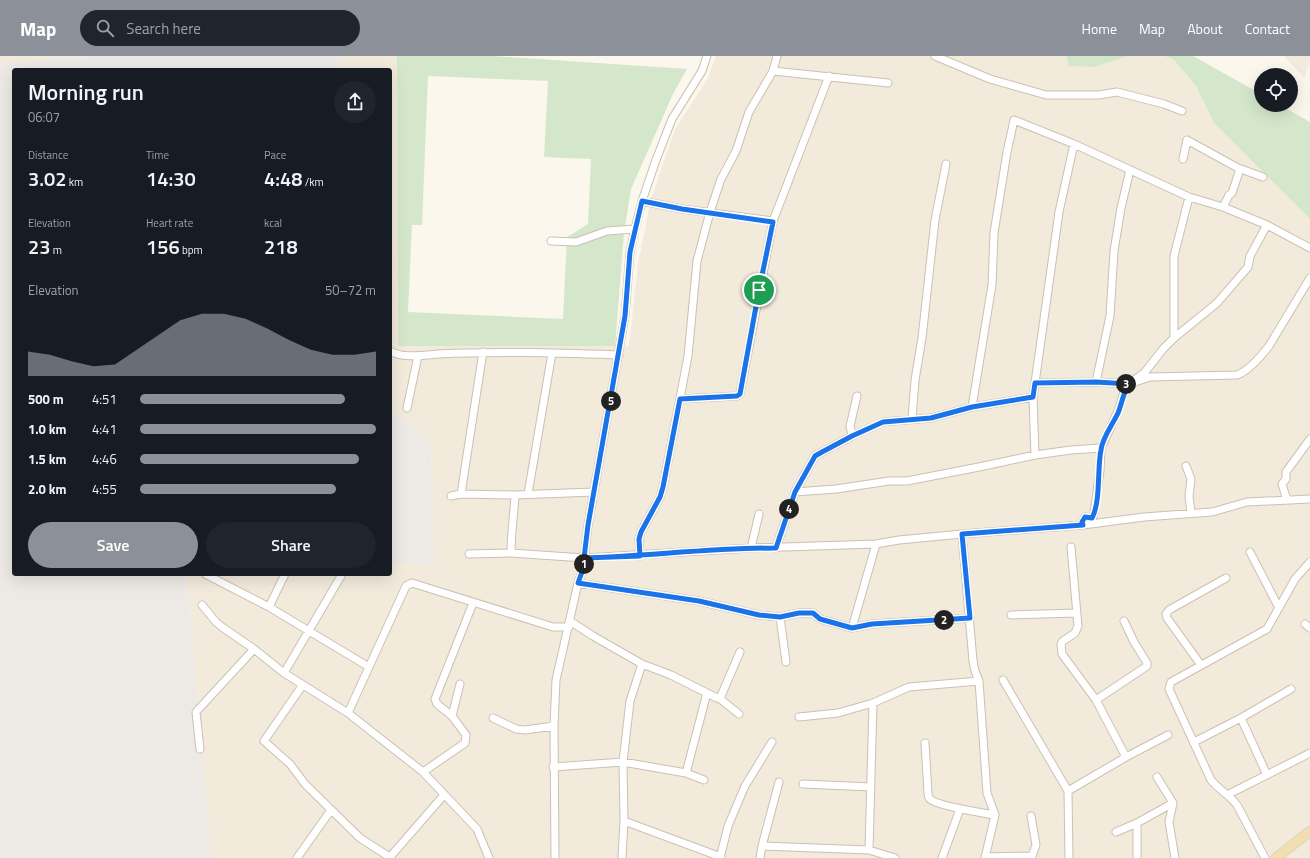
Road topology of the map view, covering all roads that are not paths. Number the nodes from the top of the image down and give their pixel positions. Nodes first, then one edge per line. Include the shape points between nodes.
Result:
1 (707, 56) edge
2 (777, 56) edge
3 (935, 56) edge
4 (773, 71) junction
5 (829, 76) junction
6 (888, 83) dead end
7 (1182, 111) dead end
8 (1074, 144) junction
9 (1183, 159) dead end
10 (946, 164) dead end
11 (1240, 169) junction
12 (1130, 170) junction
13 (1263, 177) dead end
14 (1189, 197) junction
15 (642, 201) junction
16 (1223, 208) junction
17 (710, 212) junction
18 (773, 222) junction
19 (1267, 225) junction
20 (635, 229) junction
21 (551, 241) dead end
22 (1310, 248) edge
23 (1310, 278) edge
24 (1174, 338) junction
25 (392, 352) edge
26 (483, 352) junction
27 (552, 353) junction
28 (619, 355) junction
29 (418, 356) junction
30 (1096, 382) junction
31 (1035, 383) junction
32 (1129, 384) junction
33 (857, 396) dead end
34 (1033, 397) junction
35 (680, 399) junction
36 (972, 407) junction
37 (407, 408) dead end
38 (912, 418) junction
39 (852, 436) junction
40 (1310, 438) edge
41 (1101, 448) junction
42 (1035, 455) junction
43 (1186, 466) dead end
44 (594, 492) junction
45 (795, 492) junction
46 (461, 494) junction
47 (528, 494) junction
48 (515, 495) junction
49 (451, 496) dead end
50 (1310, 499) edge
51 (1287, 500) junction
52 (1191, 513) junction
53 (758, 514) dead end
54 (1083, 525) junction
55 (962, 534) junction
56 (876, 544) junction
57 (1071, 547) dead end
58 (751, 548) junction
59 (776, 548) junction
60 (1250, 552) dead end
61 (511, 553) junction
62 (469, 554) dead end
63 (640, 556) junction
64 (584, 558) junction
65 (1310, 562) edge
66 (209, 576) edge
67 (284, 576) edge
68 (341, 576) dead end
69 (1226, 578) dead end
70 (578, 583) junction
71 (472, 603) junction
72 (202, 605) dead end
73 (270, 607) junction
74 (1279, 608) junction
75 (1076, 613) junction
76 (1011, 615) dead end
77 (780, 617) junction
78 (970, 618) junction
79 (1124, 621) dead end
80 (569, 624) junction
81 (852, 628) junction
82 (309, 631) junction
83 (254, 649) junction
84 (740, 652) dead end
85 (786, 662) dead end
86 (642, 664) junction
87 (1201, 665) junction
88 (369, 667) junction
89 (284, 673) junction
90 (979, 680) junction
91 (1003, 680) dead end
92 (460, 684) dead end
93 (302, 686) junction
94 (1291, 689) dead end
95 (707, 693) junction
96 (719, 698) junction
97 (1096, 700) junction
98 (874, 702) junction
99 (348, 713) junction
100 (739, 714) dead end
101 (452, 716) junction
102 (799, 717) dead end
103 (493, 718) dead end
104 (1241, 718) junction
105 (554, 726) junction
106 (1168, 735) dead end
107 (772, 742) dead end
108 (1194, 742) junction
109 (925, 743) dead end
110 (200, 749) dead end
111 (1310, 753) edge
112 (1126, 758) junction
113 (622, 762) junction
114 (554, 767) junction
115 (423, 772) junction
116 (686, 773) junction
117 (1267, 775) junction
118 (1158, 777) dead end
119 (704, 780) dead end
120 (779, 782) dead end
121 (803, 784) dead end
122 (871, 787) junction
123 (1068, 791) junction
124 (444, 795) junction
125 (1227, 795) junction
126 (1173, 803) junction
127 (960, 809) junction
128 (331, 810) junction
129 (995, 815) junction
130 (1031, 816) dead end
131 (624, 821) junction
132 (1137, 823) junction
133 (1310, 830) edge
134 (1116, 832) dead end
135 (762, 846) junction
136 (869, 850) junction
137 (380, 856) edge
138 (1032, 857) edge
139 (297, 858) edge
140 (391, 858) edge
141 (489, 858) edge
142 (555, 858) edge
143 (622, 858) edge
144 (720, 858) edge
145 (760, 858) edge
146 (895, 858) edge
147 (942, 858) edge
148 (985, 858) edge
149 (1069, 858) edge
150 (1137, 858) edge
151 (1174, 858) edge
152 (1265, 858) edge
153 (1276, 858) edge

1 - 15 street via 702,71 672,119
2 - 4 street
3 - 7 street via 990,79 1046,95 1099,95 1117,92
4 - 5 street
4 - 17 street via 749,112
5 - 6 street
5 - 18 street
8 - 12 street
8 - 31 street via 1059,212
8 - 36 street via 1014,120 994,233 992,285
9 - 11 street via 1187,140
10 - 38 street via 935,220
11 - 13 street
11 - 16 street via 1232,193
12 - 14 street
12 - 30 street via 1114,251 1110,316
14 - 16 street
14 - 24 street via 1174,256
15 - 17 street
15 - 20 street
16 - 19 street
17 - 18 street
17 - 35 street via 697,261 688,356
18 - 35 street via 740,394
19 - 22 street
19 - 24 street via 1250,256 1248,267 1212,308
20 - 21 street via 607,231 576,242
20 - 28 street via 630,252
23 - 32 street via 1264,353 1242,373 1150,377
24 - 32 street via 1145,372
25 - 29 street
26 - 27 street
26 - 29 street
26 - 46 street
27 - 28 street
27 - 47 street
28 - 44 street
29 - 37 street
30 - 31 street
30 - 32 street
31 - 34 street
32 - 41 street
33 - 39 street via 850,426
34 - 36 street
34 - 42 street
35 - 63 street via 663,487 641,532
36 - 38 street via 931,418
38 - 39 street via 883,422
39 - 45 street via 815,456
40 - 51 street via 1286,472 1286,479 1282,484
41 - 42 street
41 - 54 street via 1094,513 1092,518 1085,517
42 - 45 street via 907,481
43 - 52 street via 1191,479
44 - 47 street
44 - 64 street
45 - 59 street
46 - 48 street
46 - 49 street
47 - 48 street
48 - 61 street
50 - 51 street
51 - 52 street via 1247,502 1212,512
52 - 54 street
53 - 58 street
54 - 55 street
55 - 56 street
55 - 78 street
56 - 59 street
56 - 81 street
57 - 75 street
58 - 59 street
58 - 63 street
60 - 74 street
61 - 62 street
61 - 64 street
63 - 64 street
64 - 70 street
65 - 74 street via 1295,579
66 - 73 street
67 - 73 street
68 - 82 street
69 - 87 street via 1168,610 1166,614
70 - 77 street via 692,600 759,615
70 - 80 street
71 - 80 street via 553,627
71 - 88 street via 409,584
71 - 101 street via 435,699 437,704
72 - 83 street via 216,622
73 - 82 street
74 - 87 street via 1267,629
75 - 76 street
75 - 97 street via 1078,626 1075,633 1063,641 1060,649
77 - 81 street via 813,613 820,619
77 - 85 street
78 - 81 street via 872,624
78 - 90 street via 973,661
79 - 97 street via 1147,666
80 - 86 street
80 - 105 street via 556,680
82 - 88 street
82 - 89 street
83 - 89 street
83 - 110 street via 196,712
84 - 96 street
86 - 95 street
86 - 113 street via 630,701
87 - 108 street via 1171,682 1169,686
88 - 99 street
89 - 93 street
90 - 98 street via 909,687
90 - 129 street via 985,777 987,793
91 - 123 street
92 - 101 street
93 - 99 street
93 - 128 street via 264,741 290,764 305,784
94 - 104 street
95 - 96 street
95 - 116 street
96 - 100 street
97 - 112 street
98 - 102 street via 830,715
98 - 122 street
99 - 115 street
101 - 115 street via 466,735 465,742
103 - 105 street via 516,729
104 - 108 street
104 - 117 street
105 - 114 street
106 - 112 street
107 - 144 street via 746,786 728,826
108 - 125 street via 1211,780
109 - 127 street via 930,798
111 - 117 street
112 - 123 street
113 - 114 street
113 - 116 street
113 - 131 street
114 - 142 street
115 - 124 street
116 - 119 street
117 - 125 street
118 - 126 street
120 - 135 street
121 - 122 street
122 - 136 street
123 - 149 street
124 - 140 street
124 - 141 street via 477,829
125 - 152 street via 1237,806
126 - 132 street
126 - 151 street via 1169,822
127 - 129 street
127 - 147 street
128 - 137 street
128 - 139 street
129 - 148 street
130 - 138 street via 1036,845
131 - 143 street
131 - 144 street
132 - 134 street
132 - 150 street
133 - 153 main road
135 - 136 street
135 - 145 street
136 - 146 street
137 - 140 street
138 - 148 street

